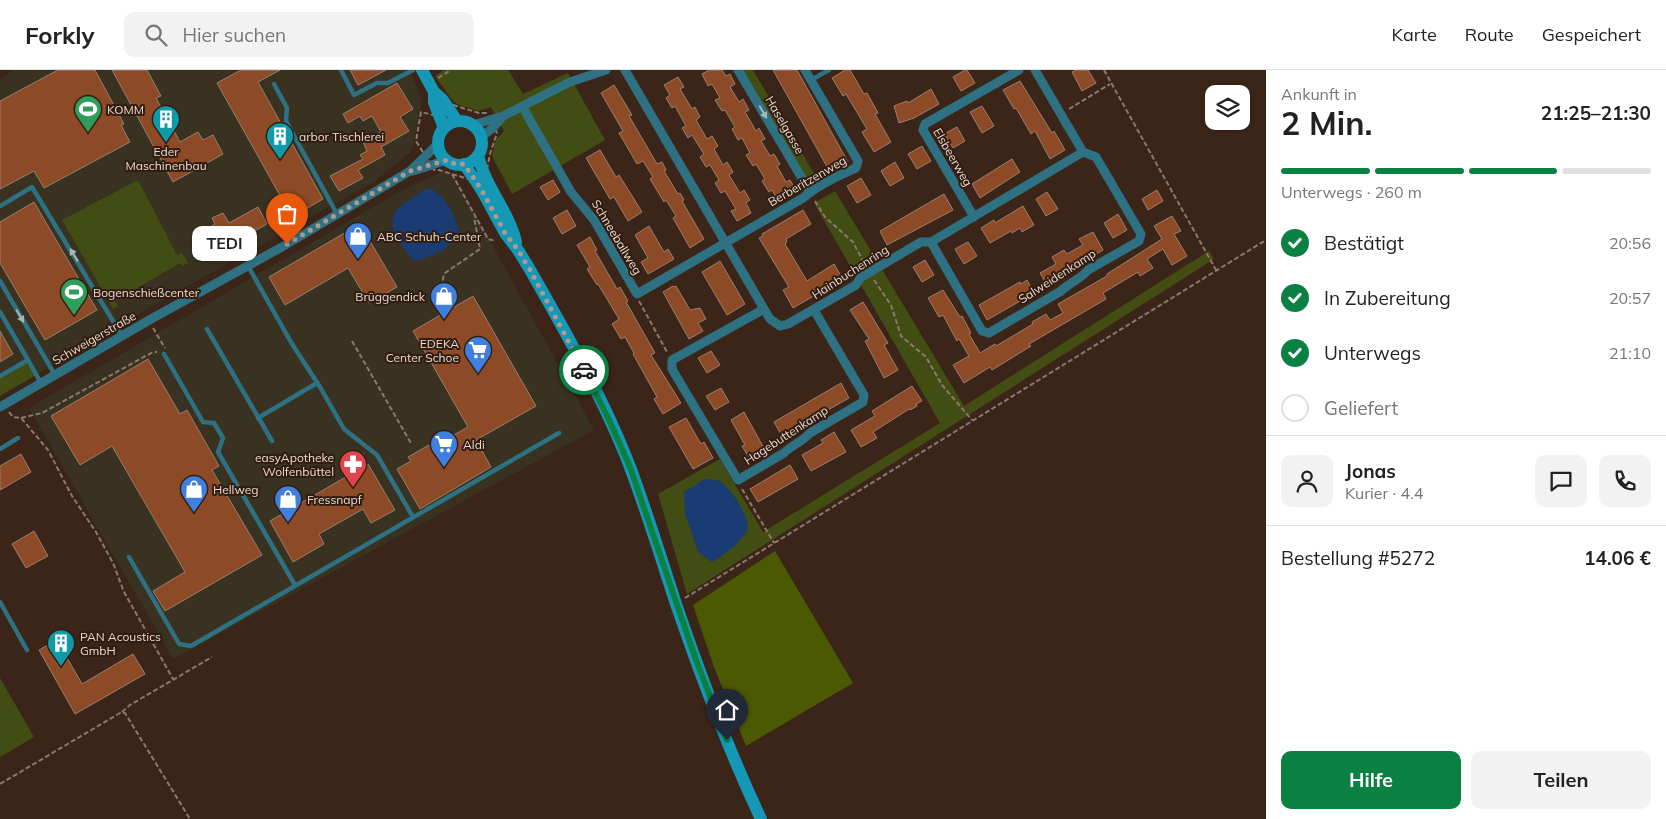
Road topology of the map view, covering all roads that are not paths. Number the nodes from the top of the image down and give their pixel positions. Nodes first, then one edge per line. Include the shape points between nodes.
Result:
1 (341, 70) edge
2 (413, 70) edge
3 (422, 70) edge
4 (606, 70) edge
5 (625, 70) edge
6 (738, 70) edge
7 (805, 70) edge
8 (829, 70) edge
9 (1019, 70) edge
10 (1035, 70) edge
11 (374, 77) dead end
12 (811, 80) junction
13 (377, 83) junction
14 (274, 84) dead end
15 (432, 88) junction
16 (522, 106) junction
17 (503, 116) junction
18 (456, 121) junction
19 (473, 125) junction
20 (444, 128) junction
21 (481, 137) junction
22 (438, 143) junction
23 (1083, 152) junction
24 (478, 155) junction
25 (447, 160) junction
26 (464, 164) junction
27 (410, 171) junction
28 (810, 192) junction
29 (0, 206) edge
30 (337, 214) junction
31 (974, 217) junction
32 (931, 242) junction
33 (725, 243) junction
34 (518, 250) junction
35 (247, 265) junction
36 (0, 281) edge
37 (764, 308) junction
38 (814, 310) junction
39 (0, 312) edge
40 (207, 329) dead end
41 (122, 336) junction
42 (164, 354) road end
43 (28, 360) junction
44 (55, 375) junction
45 (0, 376) edge
46 (317, 383) junction
47 (41, 384) junction
48 (2, 406) edge
49 (258, 418) junction
50 (559, 433) dead end
51 (18, 438) dead end
52 (272, 441) dead end
53 (0, 448) edge
54 (413, 517) junction
55 (128, 557) dead end
56 (295, 585) junction
57 (0, 602) edge
58 (28, 650) dead end
59 (761, 819) edge

1 - 13 lane via 354,96
2 - 13 lane via 388,83
3 - 15 main road
4 - 16 street via 570,82
5 - 33 street, Hainbuchenring
6 -> 28 street, Haselgasse
7 - 12 street, Berberitzenweg
8 - 12 lane
9 - 31 street, Elsbeerweg via 925,124 923,130
10 - 23 street
11 - 13 lane
12 - 28 street, Berberitzenweg via 858,161 856,168
14 - 30 lane via 288,108 286,121
15 - 18 main road
15 - 20 main road
16 - 17 street
16 - 33 street, Schneeballweg via 637,294
17 - 19 street
17 - 21 street
18 - 19 main road
18 - 20 main road
19 - 21 main road
20 - 22 main road
21 - 24 main road
22 - 25 main road
22 - 27 street, Schweigerstraße
23 - 31 street, Hainbuchenring
23 - 32 street, Salweidenkamp via 1096,157 1140,234 1139,241 1088,270 1061,291 989,333 982,331
24 - 26 main road
24 - 34 main road via 486,180 514,234
25 - 26 main road
25 - 27 street, Schweigerstraße
26 - 34 main road
27 - 30 street, Schweigerstraße
28 - 33 street, Berberitzenweg
41 -> 29 lane via 32,188
30 - 35 street, Schweigerstraße
31 - 32 street, Hainbuchenring
32 - 38 street, Hainbuchenring via 921,242 869,272 860,278 856,286
33 - 37 street, Hainbuchenring
34 - 59 main road via 618,439 712,706
35 - 41 street, Schweigerstraße
35 - 46 lane
36 -> 44 lane
37 - 38 street, Hainbuchenring via 780,326
37 - 38 street, Hagebuttenkamp via 672,360 672,369 738,480 863,402 864,395
39 - 43 lane
40 - 49 lane
41 - 44 street, Schweigerstraße
42 - 56 lane via 202,422 214,423 223,438 218,452
43 - 45 lane
43 - 47 lane
44 - 47 street, Schweigerstraße
46 - 49 lane
46 - 54 lane via 344,429 377,455
47 - 48 street, Schweigerstraße
49 - 52 lane
50 - 54 lane
51 - 53 lane
54 - 56 lane
55 - 56 lane via 179,644 190,646
57 - 58 lane

